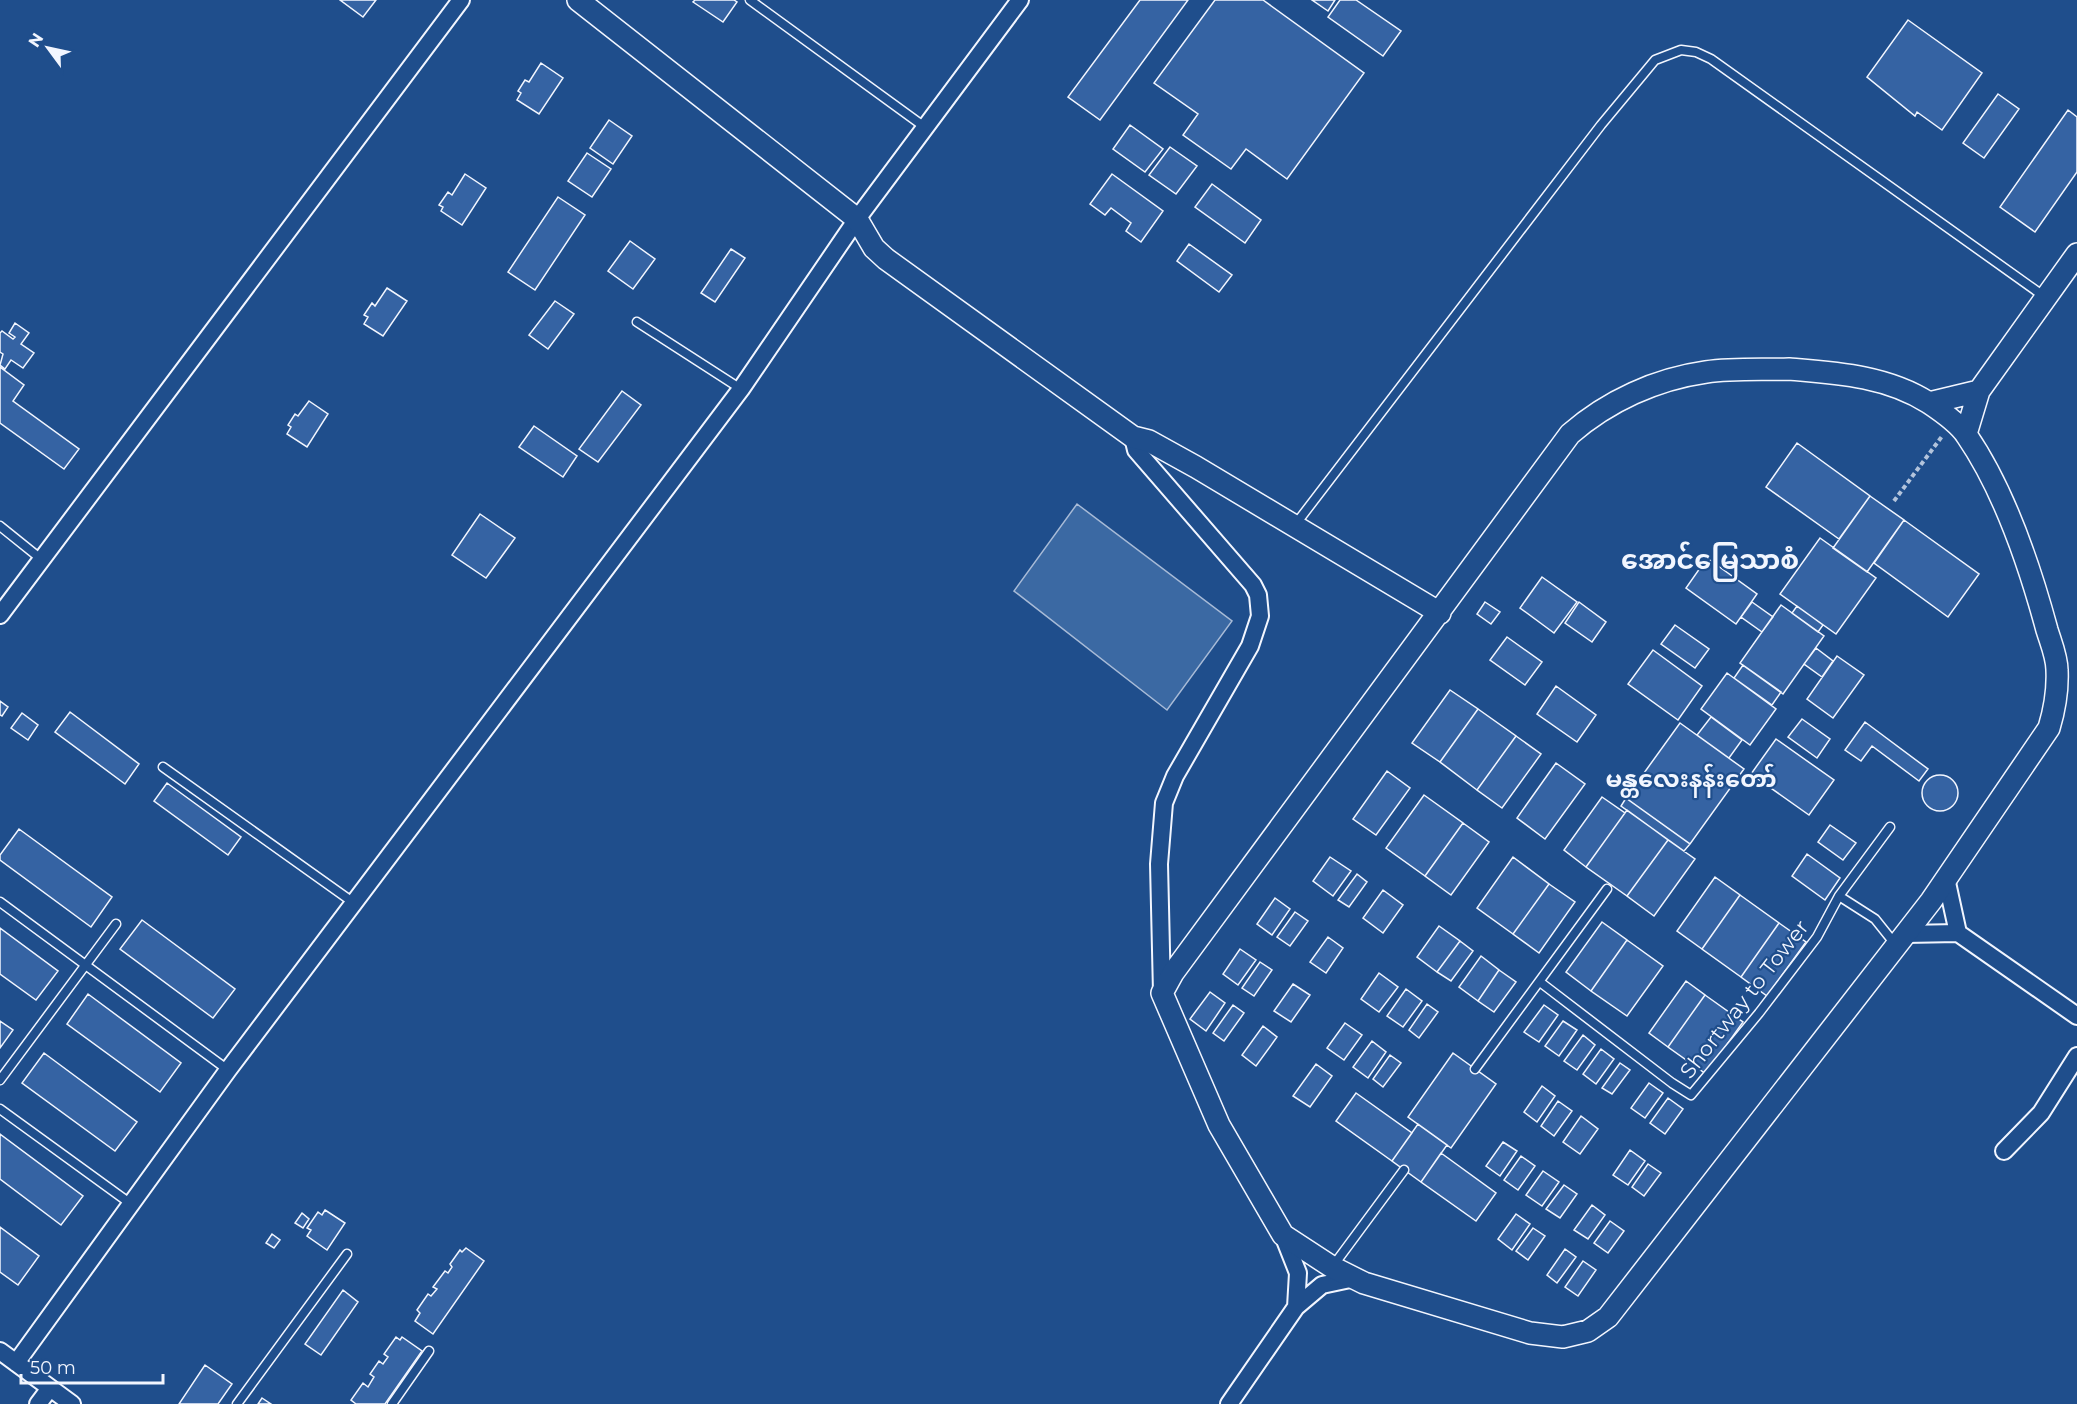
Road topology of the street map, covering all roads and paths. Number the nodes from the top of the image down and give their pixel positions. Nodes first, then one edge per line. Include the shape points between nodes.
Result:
1 (461, 0) edge
2 (578, 0) edge
3 (750, 0) edge
4 (1020, 0) edge
5 (926, 128) junction
6 (857, 219) junction
7 (2077, 254) edge
8 (2045, 297) junction
9 (637, 322) dead end
10 (741, 389) junction
11 (1979, 391) junction
12 (1929, 403) junction
13 (1959, 428) junction
14 (1132, 436) junction
15 (1894, 501) dead end
16 (1295, 525) junction
17 (0, 526) edge
18 (41, 559) junction
19 (1440, 613) junction
20 (0, 615) edge
21 (163, 767) dead end
22 (1890, 827) dead end
23 (1946, 878) junction
24 (1607, 889) dead end
25 (1839, 896) junction
26 (0, 902) edge
27 (354, 903) junction
28 (116, 924) dead end
29 (1958, 933) junction
30 (1901, 940) junction
31 (86, 964) junction
32 (1540, 982) junction
33 (1162, 993) junction
34 (2077, 1016) edge
35 (2077, 1056) edge
36 (1475, 1069) dead end
37 (228, 1070) junction
38 (0, 1080) edge
39 (0, 1109) edge
40 (2004, 1151) dead end
41 (1404, 1170) dead end
42 (131, 1204) junction
43 (1283, 1235) junction
44 (347, 1254) dead end
45 (1332, 1267) junction
46 (1354, 1278) junction
47 (1296, 1307) junction
48 (429, 1351) dead end
49 (5, 1357) edge
50 (50, 1388) junction
51 (38, 1404) edge
52 (72, 1404) edge
53 (237, 1404) edge
54 (392, 1404) edge
55 (1229, 1404) edge

1 - 18 street
2 - 6 street
3 - 5 lane
4 - 5 street
5 - 6 street
6 - 10 street
6 - 14 street via 874,248 886,259
7 - 8 street
8 - 11 street
8 - 16 lane via 1711,59 1696,52 1670,53 1655,60 1601,125
9 - 10 lane
10 - 27 street
11 - 12 street
11 - 13 street
12 - 13 street
12 - 19 street via 1860,375 1789,369 1706,372 1620,399 1570,434
13 - 15 path
13 - 23 street via 2002,503 2039,600 2057,667 2058,700 2049,728
14 - 16 street via 1149,441
14 - 33 street via 1136,450 1253,585 1260,606 1251,646 1175,776 1164,803 1159,864
16 - 19 street
17 - 18 lane
18 - 20 street
19 - 33 street
21 - 27 lane
22 - 25 lane, Shortway to Tower
23 - 29 street
23 - 30 street
24 - 32 lane
25 - 30 lane
25 - 32 lane, Shortway to Tower via 1817,938 1691,1095
26 - 31 lane
27 - 37 street
28 - 31 lane
29 - 30 street
29 - 34 street
30 - 46 street via 1608,1317 1588,1331 1563,1337 1530,1332
31 - 37 lane
31 - 38 lane
32 - 36 lane
33 - 43 street via 1219,1125
35 - 40 street via 2041,1113
37 - 42 street
39 - 42 lane
41 - 45 lane
42 - 49 street
43 - 45 street
43 - 47 street via 1298,1273
44 - 53 lane
45 - 46 street
46 - 47 street via 1322,1285
47 - 55 street
48 - 54 lane
49 - 50 street
50 - 51 street
50 - 52 street

